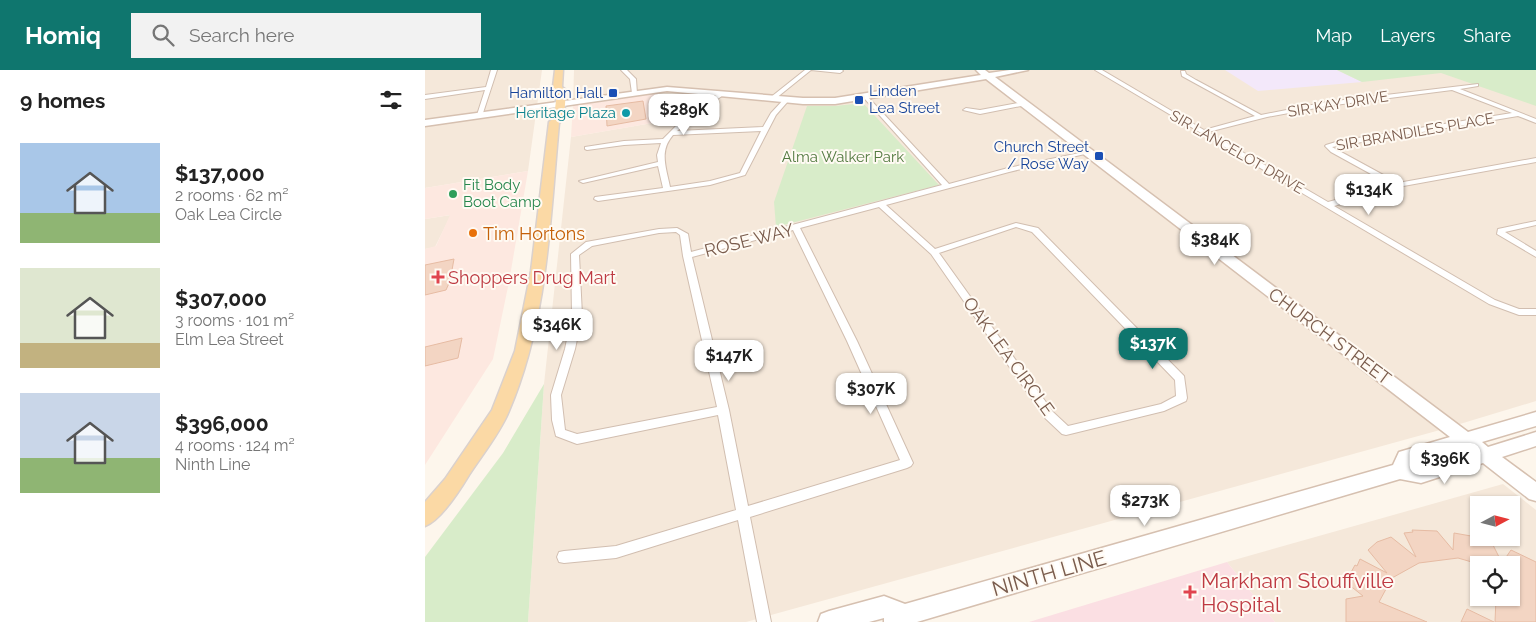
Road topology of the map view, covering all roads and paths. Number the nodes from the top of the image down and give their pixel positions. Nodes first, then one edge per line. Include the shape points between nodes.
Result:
1 (493, 70) edge
2 (559, 70) edge
3 (624, 70) edge
4 (807, 70) edge
5 (813, 70) edge
6 (1025, 70) edge
7 (1098, 70) edge
8 (840, 71) edge
9 (1183, 72) dead end
10 (984, 73) edge
11 (1476, 85) dead end
12 (488, 88) junction
13 (557, 88) junction
14 (1453, 88) junction
15 (635, 93) junction
16 (723, 93) junction
17 (425, 97) edge
18 (866, 97) junction
19 (773, 98) junction
20 (787, 99) junction
21 (560, 103) junction
22 (1024, 104) junction
23 (549, 105) junction
24 (966, 110) dead end
25 (1519, 114) junction
26 (479, 115) junction
27 (1261, 117) junction
28 (1536, 121) edge
29 (554, 122) junction
30 (425, 123) edge
31 (766, 129) junction
32 (1202, 132) junction
33 (673, 133) junction
34 (666, 141) junction
35 (587, 148) dead end
36 (1087, 152) junction
37 (1536, 160) edge
38 (662, 163) junction
39 (583, 181) dead end
40 (1397, 185) junction
41 (947, 186) junction
42 (667, 190) junction
43 (598, 200) dead end
44 (882, 205) junction
45 (1327, 205) junction
46 (1536, 223) edge
47 (796, 228) junction
48 (934, 252) junction
49 (1536, 254) edge
50 (687, 256) junction
51 (1536, 312) edge
52 (723, 410) junction
53 (1536, 419) edge
54 (1467, 439) junction
55 (1536, 439) edge
56 (1487, 455) junction
57 (1400, 471) junction
58 (1536, 493) edge
59 (743, 514) junction
60 (425, 517) edge
61 (564, 557) dead end
62 (898, 619) edge
63 (764, 622) edge
64 (829, 622) edge

1 - 12 street
2 - 13 main road
3 - 15 street via 633,79
4 - 19 street
5 - 8 street
6 - 10 street
7 - 32 street, SIR LANCELOT DRIVE
9 - 27 street via 1194,82
10 - 18 street
10 - 22 street, CHURCH STREET
11 - 14 street, SIR KAY DRIVE
12 - 17 street
12 - 26 street
13 - 21 main road via 562,90
13 - 23 main road via 552,91
14 - 25 street
14 - 27 street, SIR KAY DRIVE via 1327,104
15 - 16 street via 679,89
15 - 21 street
16 - 19 street
16 - 33 street via 682,122
18 - 20 street via 822,102
18 - 41 street
19 - 20 street
20 - 31 street via 773,114
21 - 23 street
21 - 29 main road via 559,118
22 - 24 street via 980,112
22 - 36 street, CHURCH STREET
23 - 26 street
23 - 29 main road via 547,120
25 - 28 street
25 - 40 street, SIR BRANDILES PLACE via 1328,146
26 - 30 street
27 - 32 street, SIR KAY DRIVE
29 - 60 main road via 537,271 523,351 500,412 451,486
31 - 33 street
31 - 42 street via 743,174
32 - 45 street, SIR LANCELOT DRIVE
33 - 34 street
34 - 35 street
34 - 38 street via 660,154
36 - 41 street, ROSE WAY
36 - 54 street, CHURCH STREET
37 - 40 street
38 - 39 street
38 - 42 street
40 - 45 street
41 - 44 street, ROSE WAY
42 - 43 street
44 - 47 street, ROSE WAY
44 - 48 street, OAK LEA CIRCLE
45 - 51 street, SIR LANCELOT DRIVE via 1492,302 1511,310
46 - 49 street via 1501,231 1501,234
47 - 50 street, ROSE WAY
47 - 59 street via 907,463
48 - 48 street, OAK LEA CIRCLE via 1016,225 1035,230 1180,379 1182,398 1164,407 1066,431 1049,415
50 - 52 street, ROSE WAY
50 - 52 street via 684,234 677,230 589,244 575,254 577,315 556,395 560,433 577,439
52 - 59 street, ROSE WAY
53 - 54 street
54 - 56 street, CHURCH STREET
54 - 57 street via 1405,458
55 - 56 street, NINTH LINE
56 - 57 street, NINTH LINE via 1421,475
56 - 58 street, CHURCH STREET
57 - 62 street, NINTH LINE
59 - 61 street via 616,552
59 - 63 street, ROSE WAY
62 - 64 street, NINTH LINE via 896,610 884,607

